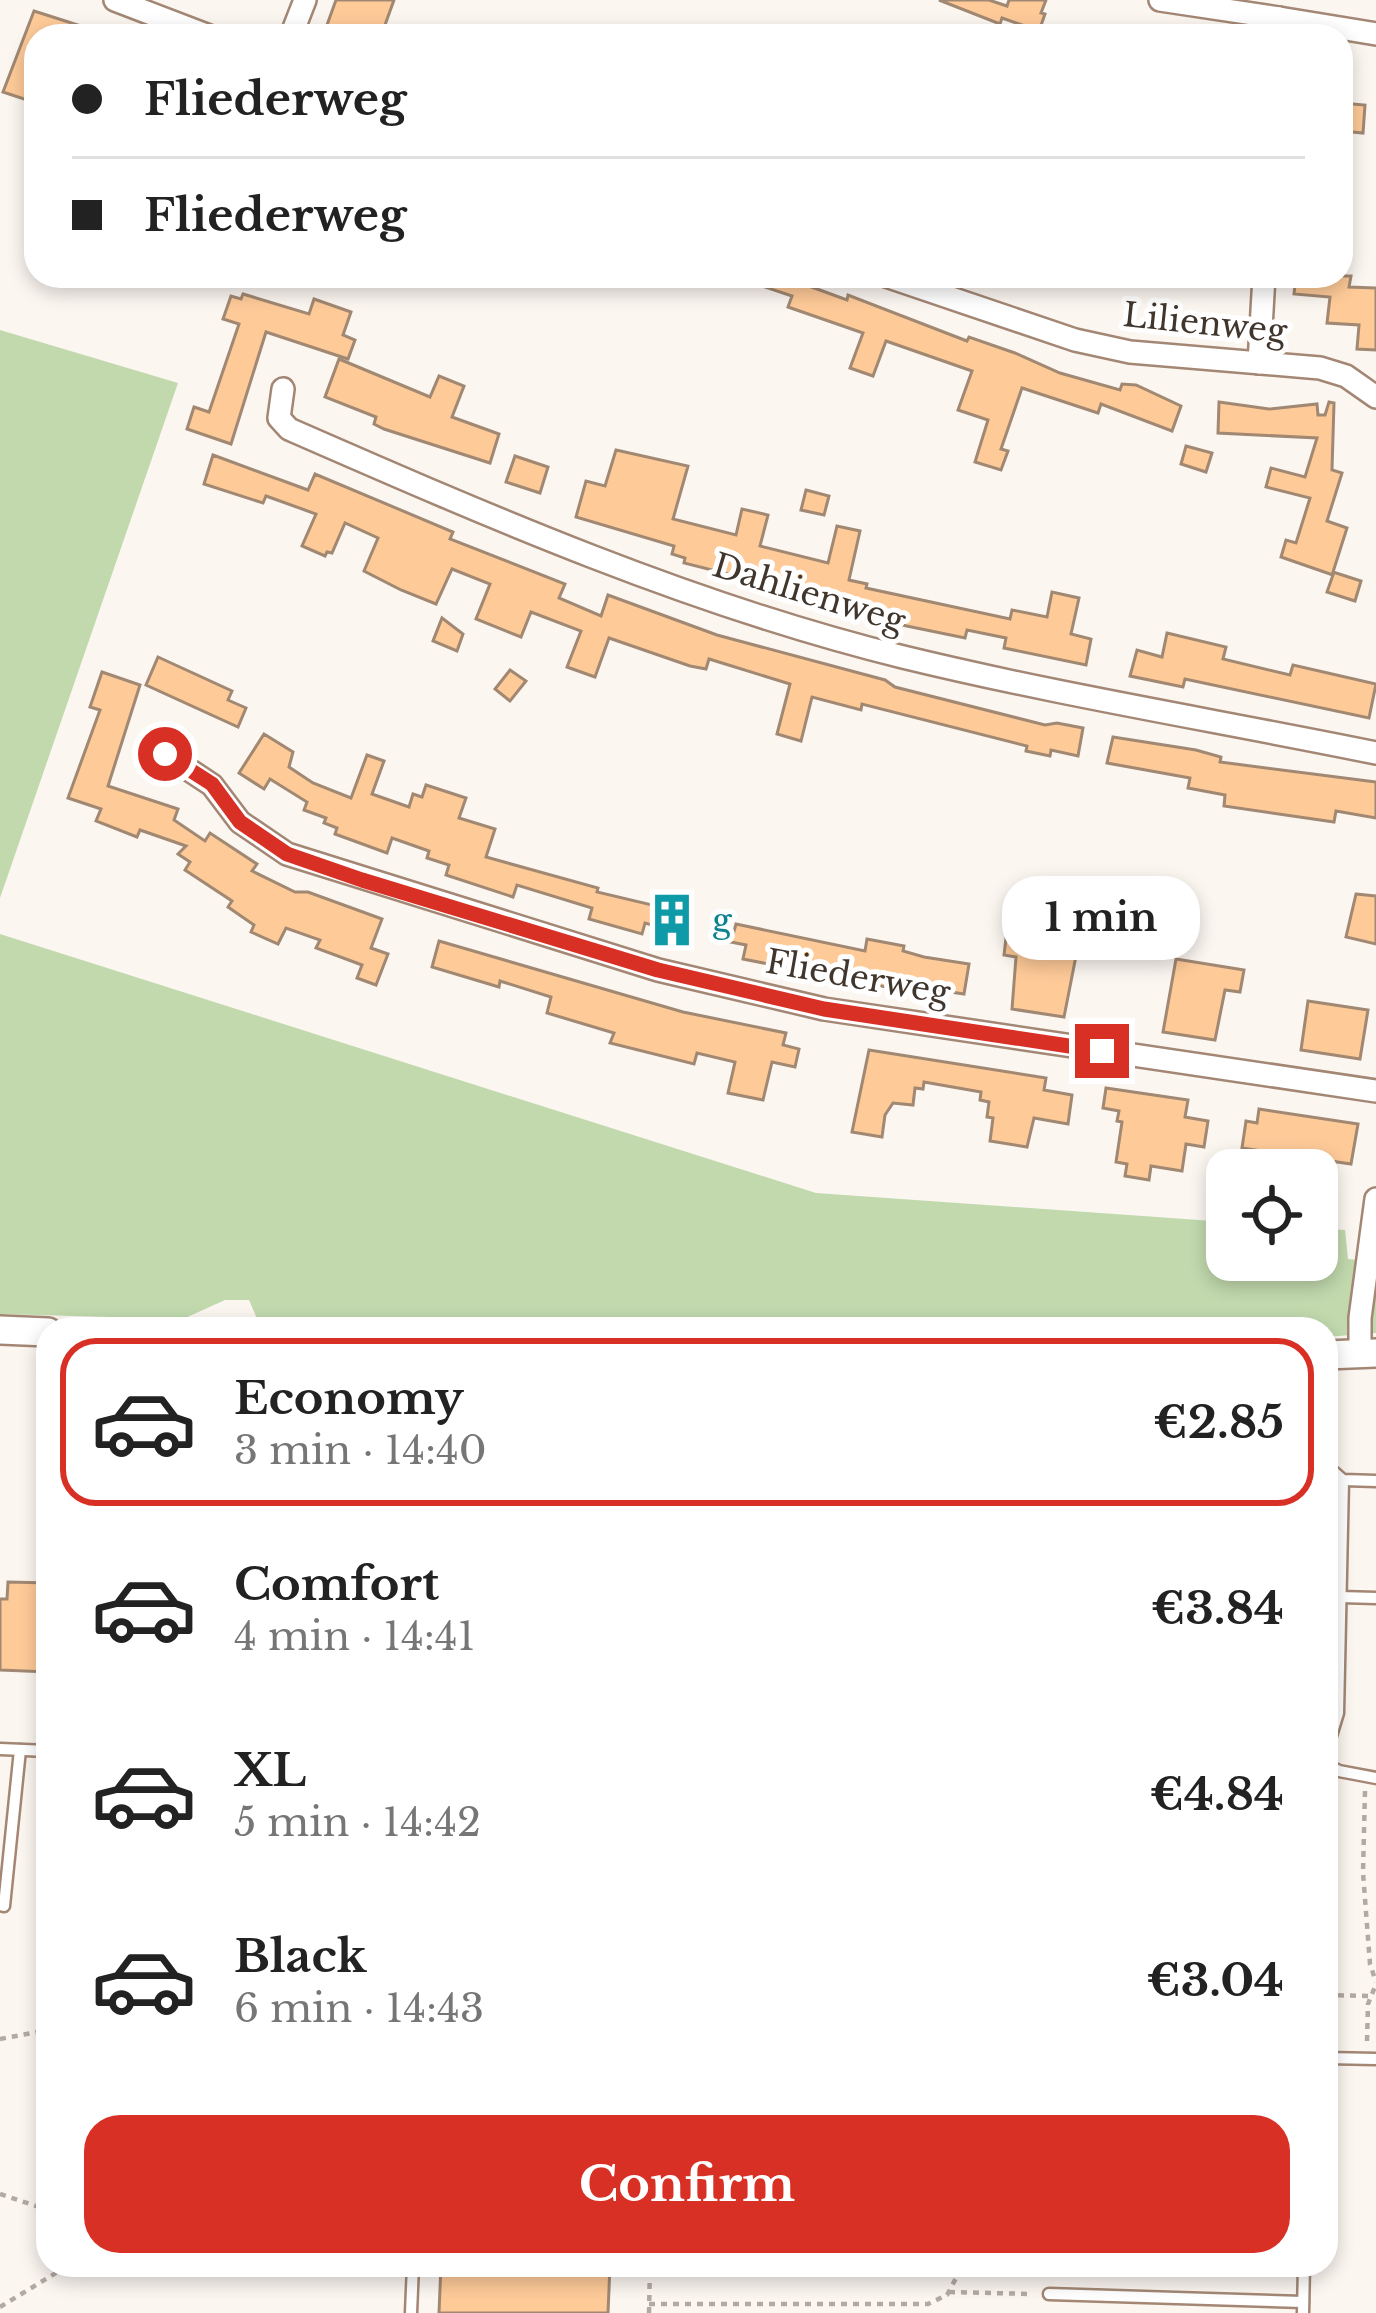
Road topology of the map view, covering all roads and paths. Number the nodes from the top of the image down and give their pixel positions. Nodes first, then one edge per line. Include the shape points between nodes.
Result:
1 (115, 0) edge
2 (1160, 0) edge
3 (178, 24) edge
4 (1266, 24) edge
5 (921, 288) edge
6 (1263, 288) edge
7 (1259, 363) junction
8 (283, 389) dead end
9 (1376, 398) edge
10 (1376, 753) edge
11 (165, 754) dead end
12 (1376, 1091) edge
13 (1376, 1199) edge
14 (1371, 1264) edge
15 (0, 1330) edge
16 (36, 1332) edge
17 (1368, 1353) edge
18 (1338, 1354) edge
19 (1338, 1476) edge
20 (1338, 1480) edge
21 (1343, 1480) junction
22 (1376, 1480) edge
23 (1340, 1597) junction
24 (1376, 1598) edge
25 (1338, 1614) edge
26 (0, 1749) edge
27 (20, 1750) junction
28 (36, 1751) edge
29 (1338, 1771) edge
30 (1371, 1777) edge
31 (0, 1905) edge
32 (1376, 1983) edge
33 (1338, 1995) edge
34 (1370, 1996) junction
35 (36, 2032) edge
36 (0, 2039) edge
37 (1338, 2058) edge
38 (1372, 2059) edge
39 (0, 2194) edge
40 (36, 2206) edge
41 (49, 2277) edge
42 (412, 2277) edge
43 (650, 2277) edge
44 (957, 2277) edge
45 (1304, 2277) edge
46 (949, 2292) junction
47 (1049, 2294) joint
48 (649, 2304) junction
49 (900, 2304) junction
50 (0, 2307) edge
51 (1305, 2310) edge
52 (411, 2313) edge
53 (649, 2313) edge
54 (900, 2313) edge

1 - 3 street
2 - 4 street
5 - 7 street, Lilienweg via 1075,340
6 - 7 street
7 - 9 street, Lilienweg via 1320,368
8 - 10 street, Dahlienweg via 278,418 289,429 478,512 728,605 902,656
11 - 12 street, Fliederweg via 212,784 240,822 287,854 658,970 824,1009
13 - 14 street
14 - 17 street
15 - 16 street
17 - 18 street
19 - 21 lane
20 - 21 lane
21 - 22 lane
21 - 23 lane
23 - 24 lane
23 - 25 lane
26 - 27 lane
27 - 28 lane
27 - 31 lane
29 - 30 lane
30 - 32 path via 1364,1873
32 - 34 path
33 - 34 path
34 - 38 path
35 - 36 path
37 - 38 lane
39 - 40 path
41 - 50 path
42 - 52 lane
43 - 48 path
44 - 46 path
45 - 51 lane
46 - 47 path
46 - 49 path via 937,2302
47 - 51 lane
48 - 49 path
48 - 53 path
49 - 54 path

